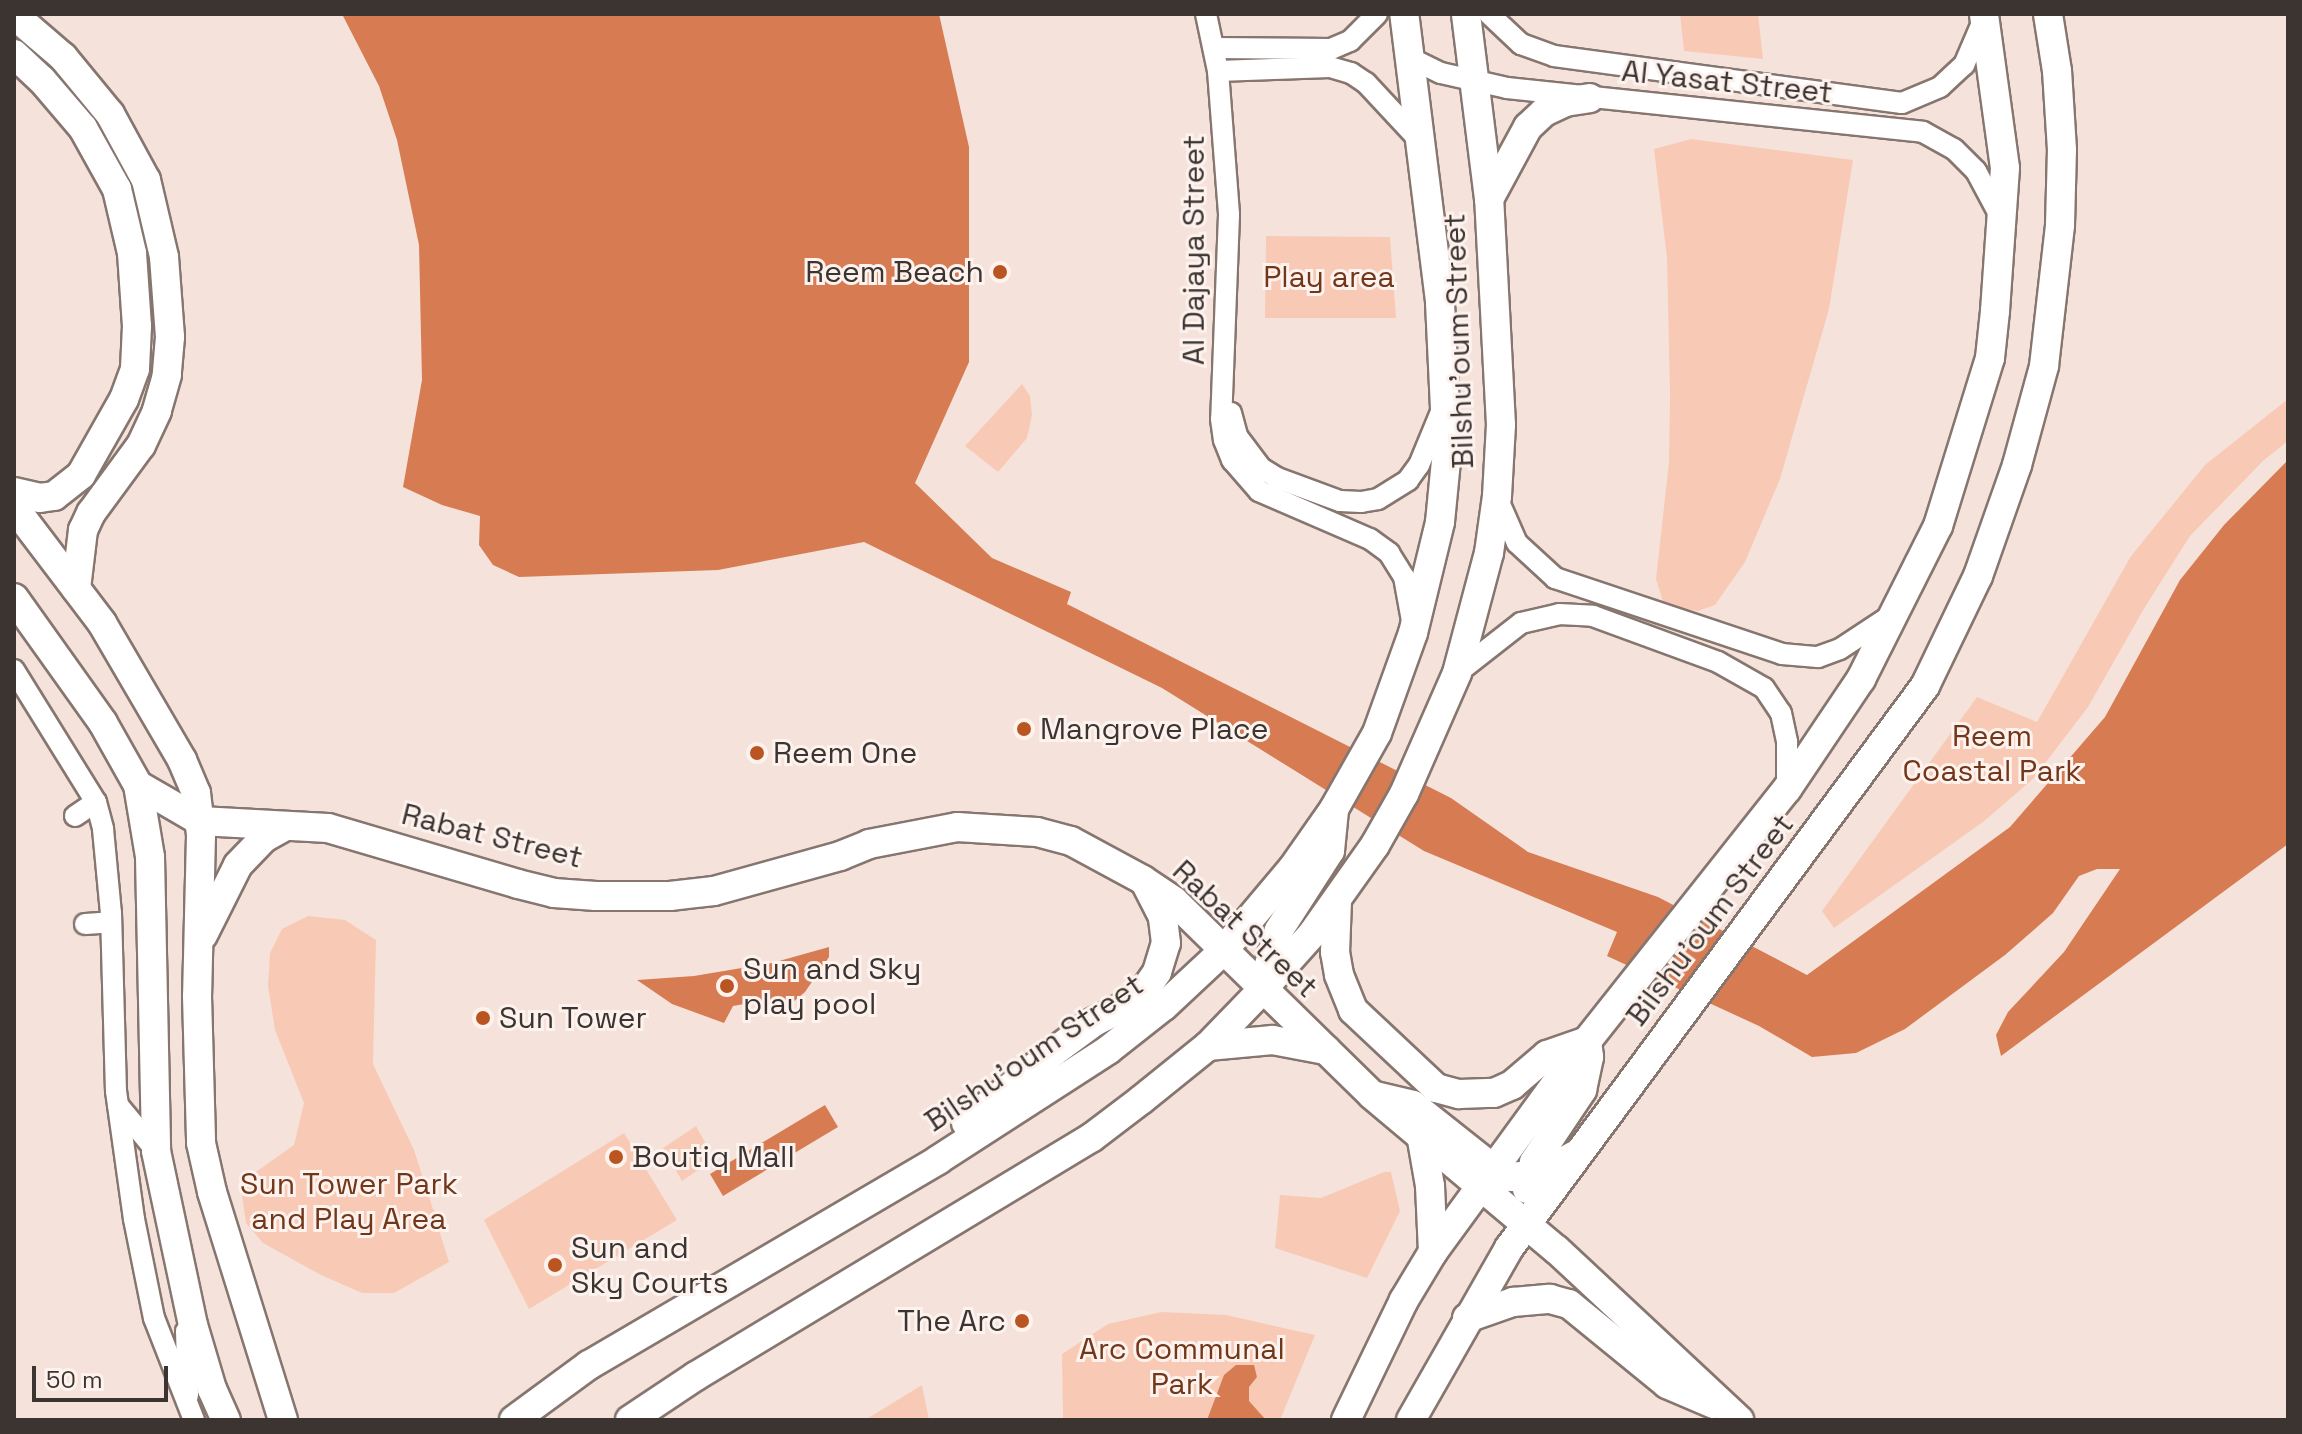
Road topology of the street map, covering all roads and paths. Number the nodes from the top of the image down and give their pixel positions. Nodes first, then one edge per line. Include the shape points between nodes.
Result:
1 (1206, 14) edge
2 (1377, 14) edge
3 (1404, 14) edge
4 (1466, 14) edge
5 (1489, 14) edge
6 (2048, 14) edge
7 (14, 15) edge
8 (1984, 15) edge
9 (1214, 48) junction
10 (14, 54) edge
11 (1410, 58) junction
12 (1218, 71) junction
13 (1474, 83) junction
14 (1590, 98) junction
15 (1420, 142) junction
16 (1489, 199) junction
17 (2002, 220) junction
18 (1224, 392) junction
19 (1445, 401) junction
20 (14, 492) edge
21 (1497, 496) junction
22 (14, 507) edge
23 (1563, 580) junction
24 (76, 589) junction
25 (14, 598) edge
26 (1897, 612) junction
27 (1559, 614) junction
28 (1413, 633) junction
29 (14, 670) edge
30 (1457, 673) junction
31 (138, 785) junction
32 (1787, 789) junction
33 (94, 798) junction
34 (1334, 809) junction
35 (72, 811) dead end
36 (200, 821) junction
37 (282, 828) junction
38 (1143, 880) junction
39 (1337, 901) junction
40 (111, 922) junction
41 (85, 924) dead end
42 (1312, 934) junction
43 (201, 939) junction
44 (1229, 943) junction
45 (1271, 949) junction
46 (1262, 990) junction
47 (1587, 1041) junction
48 (1208, 1046) junction
49 (1328, 1051) junction
50 (1372, 1095) junction
51 (118, 1105) junction
52 (1422, 1140) junction
53 (156, 1151) junction
54 (1583, 1151) junction
55 (938, 1160) junction
56 (1529, 1176) junction
57 (1488, 1177) junction
58 (1527, 1225) junction
59 (224, 1230) junction
60 (1433, 1252) junction
61 (183, 1283) junction
62 (1467, 1318) junction
63 (191, 1414) edge
64 (1733, 1414) edge
65 (226, 1420) edge
66 (283, 1420) edge
67 (303, 1420) edge
68 (514, 1420) edge
69 (630, 1420) edge
70 (1346, 1420) edge
71 (1411, 1420) edge

1 - 9 street, Al Dajaya Street
2 - 9 street via 1350,41 1331,49
3 - 11 main road, Bilshu'oum Street
4 - 13 main road, Bilshu'oum Street
5 - 8 street, Al Yasat Street via 1521,44 1554,56 1902,103 1940,87 1964,65
6 - 54 main road, Bilshu'oum Street via 2062,150 2060,225 2044,366 1978,576 1925,686
7 - 24 main road via 63,57 110,114 146,180 164,257 167,375 141,445 83,530
8 - 17 main road, Bilshu'oum Street via 2002,127
9 - 12 street, Al Dajaya Street
10 - 20 main road via 83,128 117,189 132,253 137,326 135,369 124,399 81,475 54,496
11 - 13 street, Al Yasat Street
11 - 15 main road, Bilshu'oum Street
12 - 15 street via 1330,67 1351,73
12 - 18 street, Al Dajaya Street via 1229,215
13 - 14 street, Al Yasat Street
13 - 16 main road, Bilshu'oum Street
14 - 16 main road via 1565,102 1528,127
14 - 17 street, Al Yasat Street via 1923,132 1945,142 1976,171
15 - 19 main road, Bilshu'oum Street via 1440,301
16 - 21 main road, Bilshu'oum Street via 1501,425
17 - 26 main road, Bilshu'oum Street via 1990,358 1938,526
18 - 19 street, Al Dajaya Street via 1237,436 1261,468 1340,501 1361,502 1378,499 1408,480 1428,447
18 - 28 street, Al Dajaya Street via 1224,440 1244,477 1278,502 1370,539 1389,553 1404,577
19 - 28 main road, Bilshu'oum Street via 1447,451 1440,522
21 - 23 street via 1517,543
21 - 30 main road, Bilshu'oum Street via 1489,553
22 - 24 main road
23 - 26 street via 1794,655 1818,657 1840,649
23 - 27 street via 1555,600
24 - 36 main road via 138,680 182,760 196,793
25 - 31 main road via 103,723
26 - 32 main road, Bilshu'oum Street via 1861,679
27 - 30 street via 1521,623
27 - 32 street via 1614,623 1718,662 1764,688 1781,713
28 - 34 main road, Bilshu'oum Street via 1377,733
29 - 33 street
30 - 39 main road, Bilshu'oum Street via 1404,794
31 - 36 main road
31 - 53 main road via 150,857
32 - 47 main road, Bilshu'oum Street
33 - 35 street
33 - 40 street via 106,848
34 - 44 main road, Bilshu'oum Street
34 - 45 main road via 1330,851
36 - 37 main road, Rabat Street
36 - 43 main road
37 - 38 main road, Rabat Street via 337,830 518,884 596,896 714,891 869,844 957,827 1026,831 1071,841
37 - 43 main road via 238,865
38 - 44 main road, Rabat Street
38 - 55 main road via 1163,917 1166,943 1146,988 1052,1053 964,1125 945,1142
39 - 42 main road, Bilshu'oum Street
39 - 47 main road via 1335,952 1353,1010 1436,1088 1459,1094 1494,1093 1547,1055
40 - 41 street
40 - 51 street
42 - 45 main road via 1291,947
42 - 46 main road, Bilshu'oum Street
43 - 59 main road via 201,1143
44 - 45 main road
44 - 46 main road, Rabat Street
44 - 55 main road, Bilshu'oum Street via 1164,1006 1108,1050
45 - 46 main road
46 - 48 main road, Bilshu'oum Street
46 - 49 main road, Rabat Street
47 - 56 main road via 1582,1090
47 - 57 main road, Bilshu'oum Street
48 - 49 main road via 1273,1040
48 - 69 main road, Bilshu'oum Street via 1091,1138
49 - 50 main road, Rabat Street
50 - 52 main road, Rabat Street
50 - 57 main road via 1413,1105
51 - 53 street
51 - 63 street via 154,1318
52 - 57 main road, Rabat Street
52 - 60 main road
53 - 61 main road
54 - 56 main road
54 - 58 main road, Bilshu'oum Street
55 - 68 main road, Bilshu'oum Street via 589,1365
56 - 57 main road
56 - 58 main road
57 - 58 main road, Rabat Street
57 - 60 main road, Bilshu'oum Street
58 - 62 main road, Bilshu'oum Street
58 - 64 main road, Rabat Street
59 - 66 main road
59 - 67 main road
60 - 70 main road, Bilshu'oum Street
61 - 63 street
61 - 65 main road via 212,1389
62 - 64 main road via 1513,1302 1550,1299 1569,1304 1667,1384
62 - 71 main road, Bilshu'oum Street

